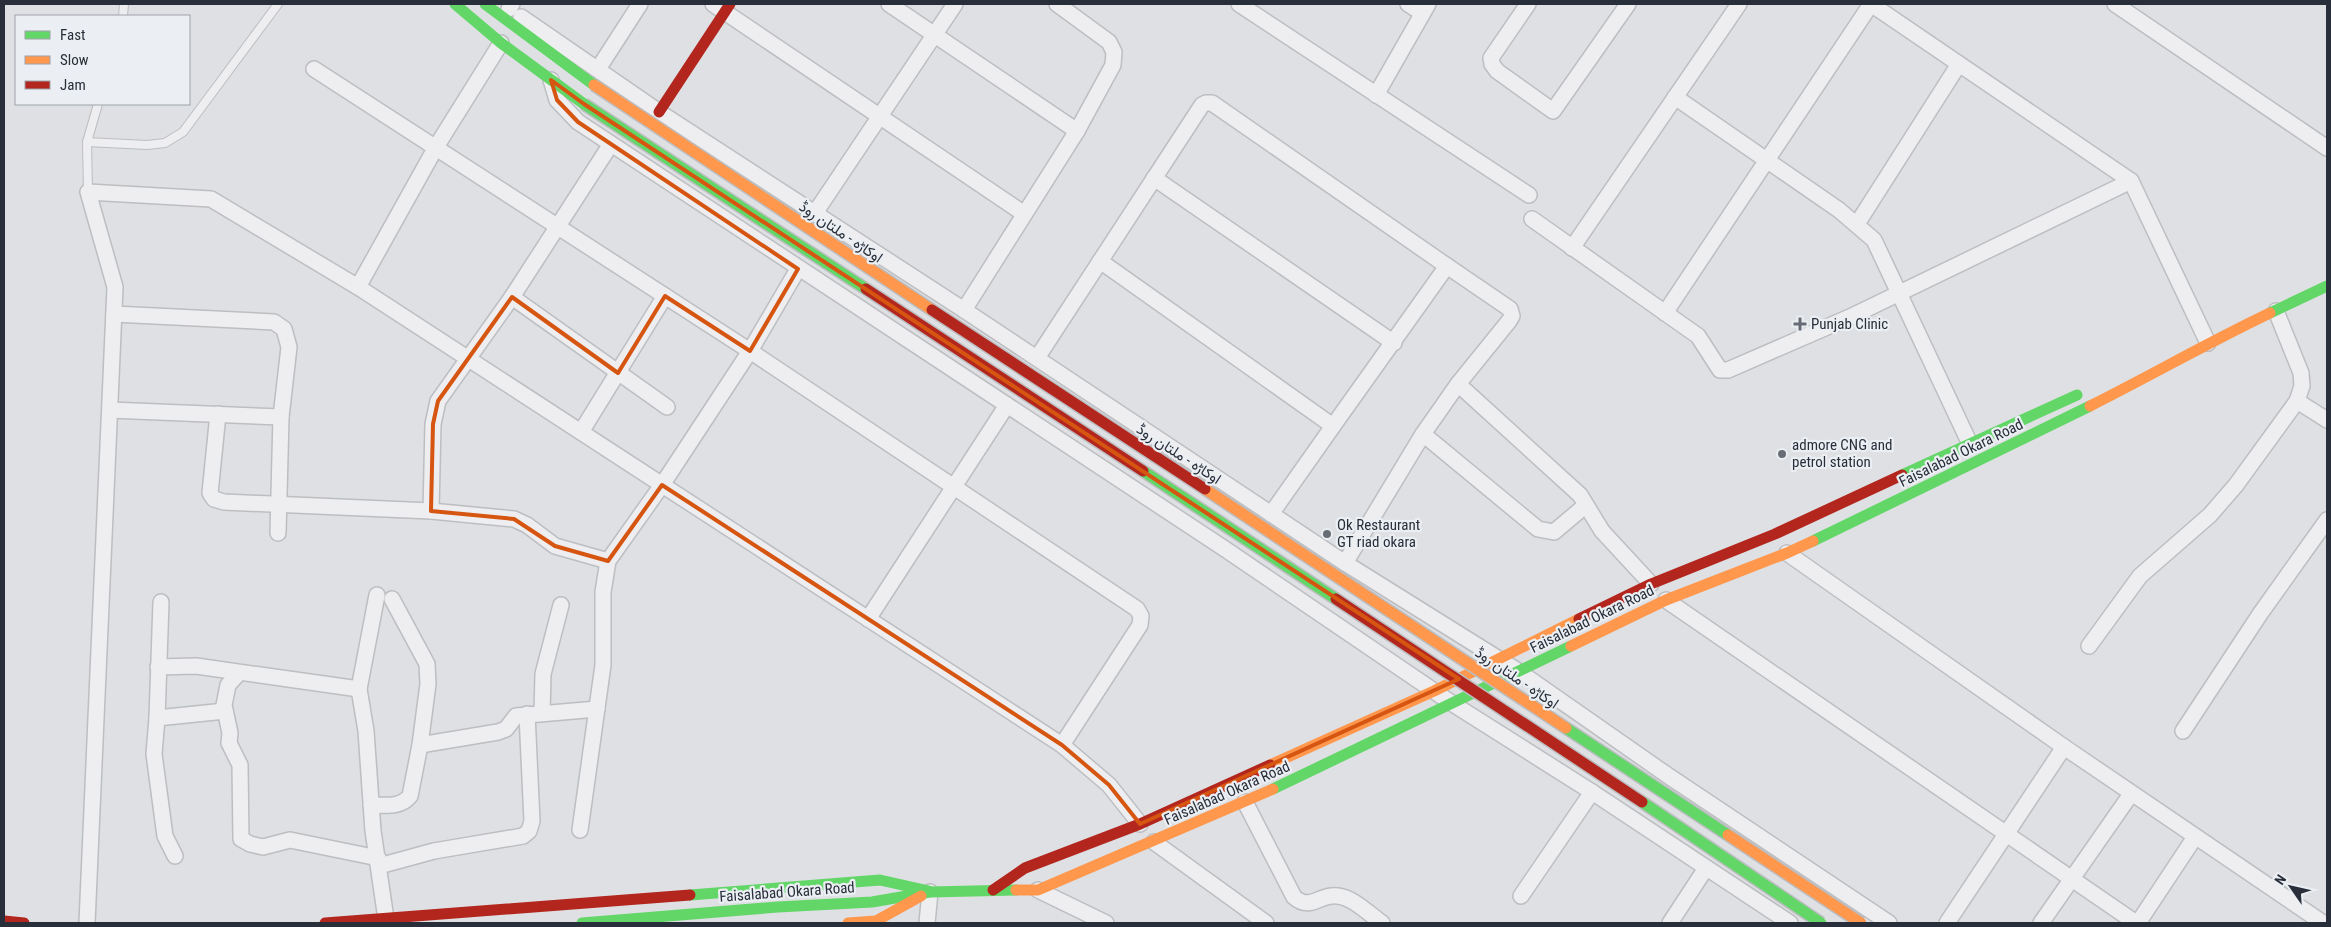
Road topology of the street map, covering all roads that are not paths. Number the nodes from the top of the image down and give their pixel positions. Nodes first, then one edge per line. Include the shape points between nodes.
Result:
1 (278, 4) edge
2 (455, 4) edge
3 (486, 4) edge
4 (640, 4) edge
5 (889, 4) edge
6 (955, 4) edge
7 (1057, 4) edge
8 (1239, 4) edge
9 (1408, 4) edge
10 (1528, 4) edge
11 (1628, 4) edge
12 (1739, 4) edge
13 (1871, 4) edge
14 (2115, 4) edge
15 (506, 5) edge
16 (722, 7) edge
17 (1425, 8) edge
18 (934, 34) junction
19 (501, 43) junction
20 (1959, 64) junction
21 (314, 69) dead end
22 (598, 69) junction
23 (551, 80) junction
24 (1376, 95) junction
25 (1675, 98) junction
26 (98, 105) edge
27 (659, 112) junction
28 (880, 117) junction
29 (1077, 131) junction
30 (87, 142) junction
31 (611, 144) junction
32 (436, 147) junction
33 (2327, 148) edge
34 (1766, 160) junction
35 (1154, 178) junction
36 (2130, 181) junction
37 (88, 192) junction
38 (1529, 196) dead end
39 (815, 213) junction
40 (1023, 213) junction
41 (1532, 220) dead end
42 (1858, 224) junction
43 (556, 226) junction
44 (1572, 248) junction
45 (1100, 262) junction
46 (1447, 266) junction
47 (798, 269) junction
48 (2327, 286) edge
49 (358, 288) junction
50 (1900, 293) junction
51 (665, 296) junction
52 (512, 298) junction
53 (964, 310) junction
54 (2276, 312) junction
55 (1665, 313) junction
56 (114, 314) junction
57 (1394, 342) junction
58 (2202, 346) junction
59 (750, 351) junction
60 (1037, 358) junction
61 (469, 359) junction
62 (2130, 372) dead end
63 (618, 373) junction
64 (1458, 384) junction
65 (2085, 392) dead end
66 (2297, 401) junction
67 (1007, 405) junction
68 (667, 407) dead end
69 (110, 410) junction
70 (218, 414) junction
71 (282, 417) junction
72 (2327, 420) edge
73 (1333, 426) junction
74 (580, 432) junction
75 (1423, 434) junction
76 (1970, 444) junction
77 (662, 485) junction
78 (954, 486) junction
79 (279, 505) junction
80 (1586, 505) junction
81 (431, 511) junction
82 (1271, 514) junction
83 (2327, 520) edge
84 (278, 534) dead end
85 (1786, 553) junction
86 (608, 561) junction
87 (1345, 563) junction
88 (1651, 584) junction
89 (377, 595) dead end
90 (392, 599) dead end
91 (1666, 600) junction
92 (161, 602) dead end
93 (561, 606) dead end
94 (868, 619) junction
95 (2089, 646) dead end
96 (1500, 659) junction
97 (158, 668) junction
98 (1518, 671) junction
99 (239, 673) junction
100 (360, 689) junction
101 (1434, 691) junction
102 (1453, 704) junction
103 (597, 709) junction
104 (224, 711) junction
105 (534, 714) junction
106 (157, 718) junction
107 (2183, 731) dead end
108 (420, 745) junction
109 (1062, 745) junction
110 (2064, 747) junction
111 (1592, 792) junction
112 (2131, 794) junction
113 (1245, 802) junction
114 (371, 805) junction
115 (1140, 824) junction
116 (580, 830) dead end
117 (2006, 835) junction
118 (2195, 837) junction
119 (1154, 842) junction
120 (175, 856) dead end
121 (378, 862) junction
122 (1706, 868) junction
123 (2072, 879) junction
124 (993, 890) junction
125 (1038, 890) junction
126 (930, 892) junction
127 (1520, 896) dead end
128 (386, 919) junction
129 (4, 922) edge
130 (24, 923) edge
131 (87, 923) edge
132 (325, 923) edge
133 (582, 923) edge
134 (848, 923) edge
135 (927, 923) edge
136 (1106, 923) edge
137 (1266, 923) edge
138 (1382, 923) edge
139 (1670, 923) edge
140 (1790, 923) edge
141 (1821, 923) edge
142 (1861, 923) edge
143 (1889, 923) edge
144 (1947, 923) edge
145 (2041, 923) edge
146 (2137, 923) edge
147 (2323, 923) edge

1 - 30 lane via 183,132 165,143 147,145
2 - 19 main road
3 - 142 main road, اوکاڑہ - ملتان روڈ, bridge via 594,85
4 - 22 street
5 - 18 street
6 - 18 street
7 - 29 street via 1109,42 1114,52 1113,65
8 - 24 street
9 - 17 street
10 - 11 street via 1491,58 1492,64 1553,111
12 - 25 street
13 - 20 street
13 - 34 street
14 - 33 street
15 - 22 street
16 - 27 main road
16 - 28 street
17 - 24 street
18 - 28 street
18 - 29 street
19 - 23 main road
19 - 32 street
20 - 36 street
20 - 42 street
21 - 32 street
22 - 27 street
23 - 31 street via 557,100 570,115
23 - 141 main road, bridge via 1466,684
24 - 38 street
25 - 34 street
25 - 44 street
26 - 30 lane
27 - 39 street
28 - 39 street
28 - 40 street
29 - 40 street
30 - 37 lane
31 - 43 street
31 - 47 street
32 - 43 street
32 - 49 street
34 - 42 street
34 - 55 street
35 - 45 street
35 - 46 street via 1202,106 1212,103
35 - 57 street
36 - 50 street
36 - 58 street
37 - 49 street via 211,199
37 - 56 street via 115,287
39 - 53 street
40 - 53 street
41 - 44 street
42 - 50 street via 1874,240
43 - 51 street
43 - 52 street
44 - 55 street
45 - 60 street
45 - 73 street
46 - 57 street
46 - 64 street via 1510,309 1512,316
47 - 59 street
47 - 67 street
48 - 54 main road, Faisalabad Okara Road
49 - 61 street
50 - 55 street via 1728,370 1720,370 1698,336
50 - 76 street
51 - 59 street
51 - 63 street
52 - 61 street
52 - 63 street
53 - 60 street
54 - 58 main road, Faisalabad Okara Road
54 - 66 street via 2302,373
56 - 69 street
56 - 71 street via 274,322 284,329 289,347
57 - 73 street
58 - 62 main road, Faisalabad Okara Road via 2165,356
58 - 85 main road, Faisalabad Okara Road via 2170,366 2004,449
59 - 77 street
59 - 78 street
60 - 82 street
61 - 74 street
61 - 81 street via 438,401 433,424
63 - 68 street
63 - 74 street
64 - 75 street
64 - 80 street via 1580,495
65 - 76 main road, Faisalabad Okara Road
66 - 72 street
66 - 95 street via 2236,485 2210,515 2140,576
67 - 78 street
67 - 101 street
69 - 70 street
69 - 131 street
70 - 71 street
70 - 79 street via 210,493 214,499
71 - 79 street
73 - 82 street
74 - 77 street
75 - 80 street via 1538,529 1554,532
75 - 87 street
76 - 88 main road, Faisalabad Okara Road via 1775,534
77 - 86 street
77 - 94 street
78 - 94 street
78 - 109 street via 1137,609 1141,616 1140,625
79 - 81 street
79 - 84 street
80 - 88 street via 1602,532
81 - 86 street via 514,519 555,546
82 - 87 street
83 - 107 street
85 - 91 main road, Faisalabad Okara Road
85 - 110 street
86 - 103 street via 603,592 603,665
87 - 96 street
88 - 96 main road, Faisalabad Okara Road
89 - 100 street
90 - 108 street via 427,664 428,684
91 - 98 main road, Faisalabad Okara Road
91 - 117 street
92 - 97 street
93 - 105 street
94 - 109 street
96 - 98 street
96 - 101 main road, Faisalabad Okara Road
97 - 99 street via 196,666
97 - 106 street
98 - 102 main road, Faisalabad Okara Road
98 - 143 street
99 - 100 street
99 - 104 street via 228,685
100 - 114 street
101 - 102 street
101 - 115 main road, Faisalabad Okara Road
102 - 111 street
102 - 113 main road, Faisalabad Okara Road
103 - 105 street
103 - 116 street
104 - 106 street
104 - 121 street via 229,743 240,764 241,839 263,847 290,840
105 - 108 street via 516,716 506,729 498,732
105 - 121 street via 532,821 529,831 523,836
106 - 120 street via 154,754 165,836
108 - 114 street via 410,796 400,805
109 - 115 street via 1109,785
110 - 112 street
110 - 117 street
111 - 122 street
111 - 127 street
112 - 118 street
112 - 123 street
113 - 119 main road, Faisalabad Okara Road
113 - 138 street via 1298,901 1307,904 1339,896
114 - 121 street
115 - 124 main road, Faisalabad Okara Road via 1025,868
117 - 123 street
117 - 144 street
118 - 146 street
118 - 147 street
119 - 125 main road, Faisalabad Okara Road
119 - 137 street
121 - 128 street
122 - 139 street
122 - 140 street
123 - 145 street
123 - 146 street
124 - 125 main road, Faisalabad Okara Road
124 - 126 main road, Faisalabad Okara Road
125 - 136 street
126 - 128 main road via 880,880
126 - 133 main road, Faisalabad Okara Road via 872,902
126 - 134 main road via 876,921
126 - 135 street
128 - 132 main road
129 - 130 main road

